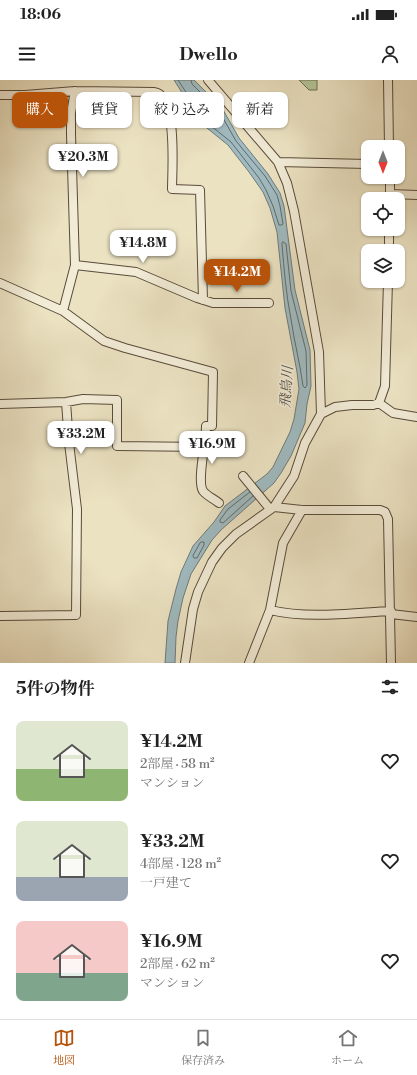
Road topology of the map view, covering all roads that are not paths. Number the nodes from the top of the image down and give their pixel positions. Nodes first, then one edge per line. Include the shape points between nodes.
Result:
1 (208, 80) edge
2 (388, 80) edge
3 (74, 91) junction
4 (0, 94) edge
5 (389, 140) edge
6 (278, 162) junction
7 (361, 164) edge
8 (417, 194) edge
9 (405, 195) edge
10 (75, 265) junction
11 (0, 283) edge
12 (388, 288) edge
13 (202, 300) junction
14 (269, 302) dead end
15 (63, 311) junction
16 (66, 402) junction
17 (379, 403) junction
18 (0, 404) edge
19 (321, 414) junction
20 (417, 417) edge
21 (204, 447) junction
22 (244, 477) dead end
23 (219, 503) dead end
24 (272, 508) junction
25 (302, 510) junction
26 (270, 610) junction
27 (391, 613) junction
28 (0, 616) edge
29 (417, 616) edge
30 (185, 663) edge
31 (249, 663) edge
32 (391, 663) edge

1 - 6 street
2 - 5 street
3 - 4 street via 25,95
3 - 10 street via 71,134
3 - 13 street via 158,92 164,98 172,139 172,189 200,190
6 - 7 street
6 - 19 street via 287,183 294,211 319,352
8 - 9 street
10 - 13 street via 136,272
10 - 15 street
11 - 15 street
12 - 17 street via 385,386
13 - 14 street via 213,303
15 - 21 street via 104,341 213,372 212,426 206,426
16 - 18 street
16 - 21 street via 83,399 117,400 117,446
16 - 28 street via 77,509 76,615
17 - 19 street via 335,407
17 - 20 street via 393,413
19 - 24 street via 305,443 294,476
21 - 23 street via 202,489
22 - 24 street
24 - 25 street
24 - 30 street via 236,534 212,562 193,609
25 - 26 street via 283,543
25 - 27 street via 385,512 388,519
26 - 27 street via 306,615
26 - 31 street
27 - 29 street
27 - 32 street

